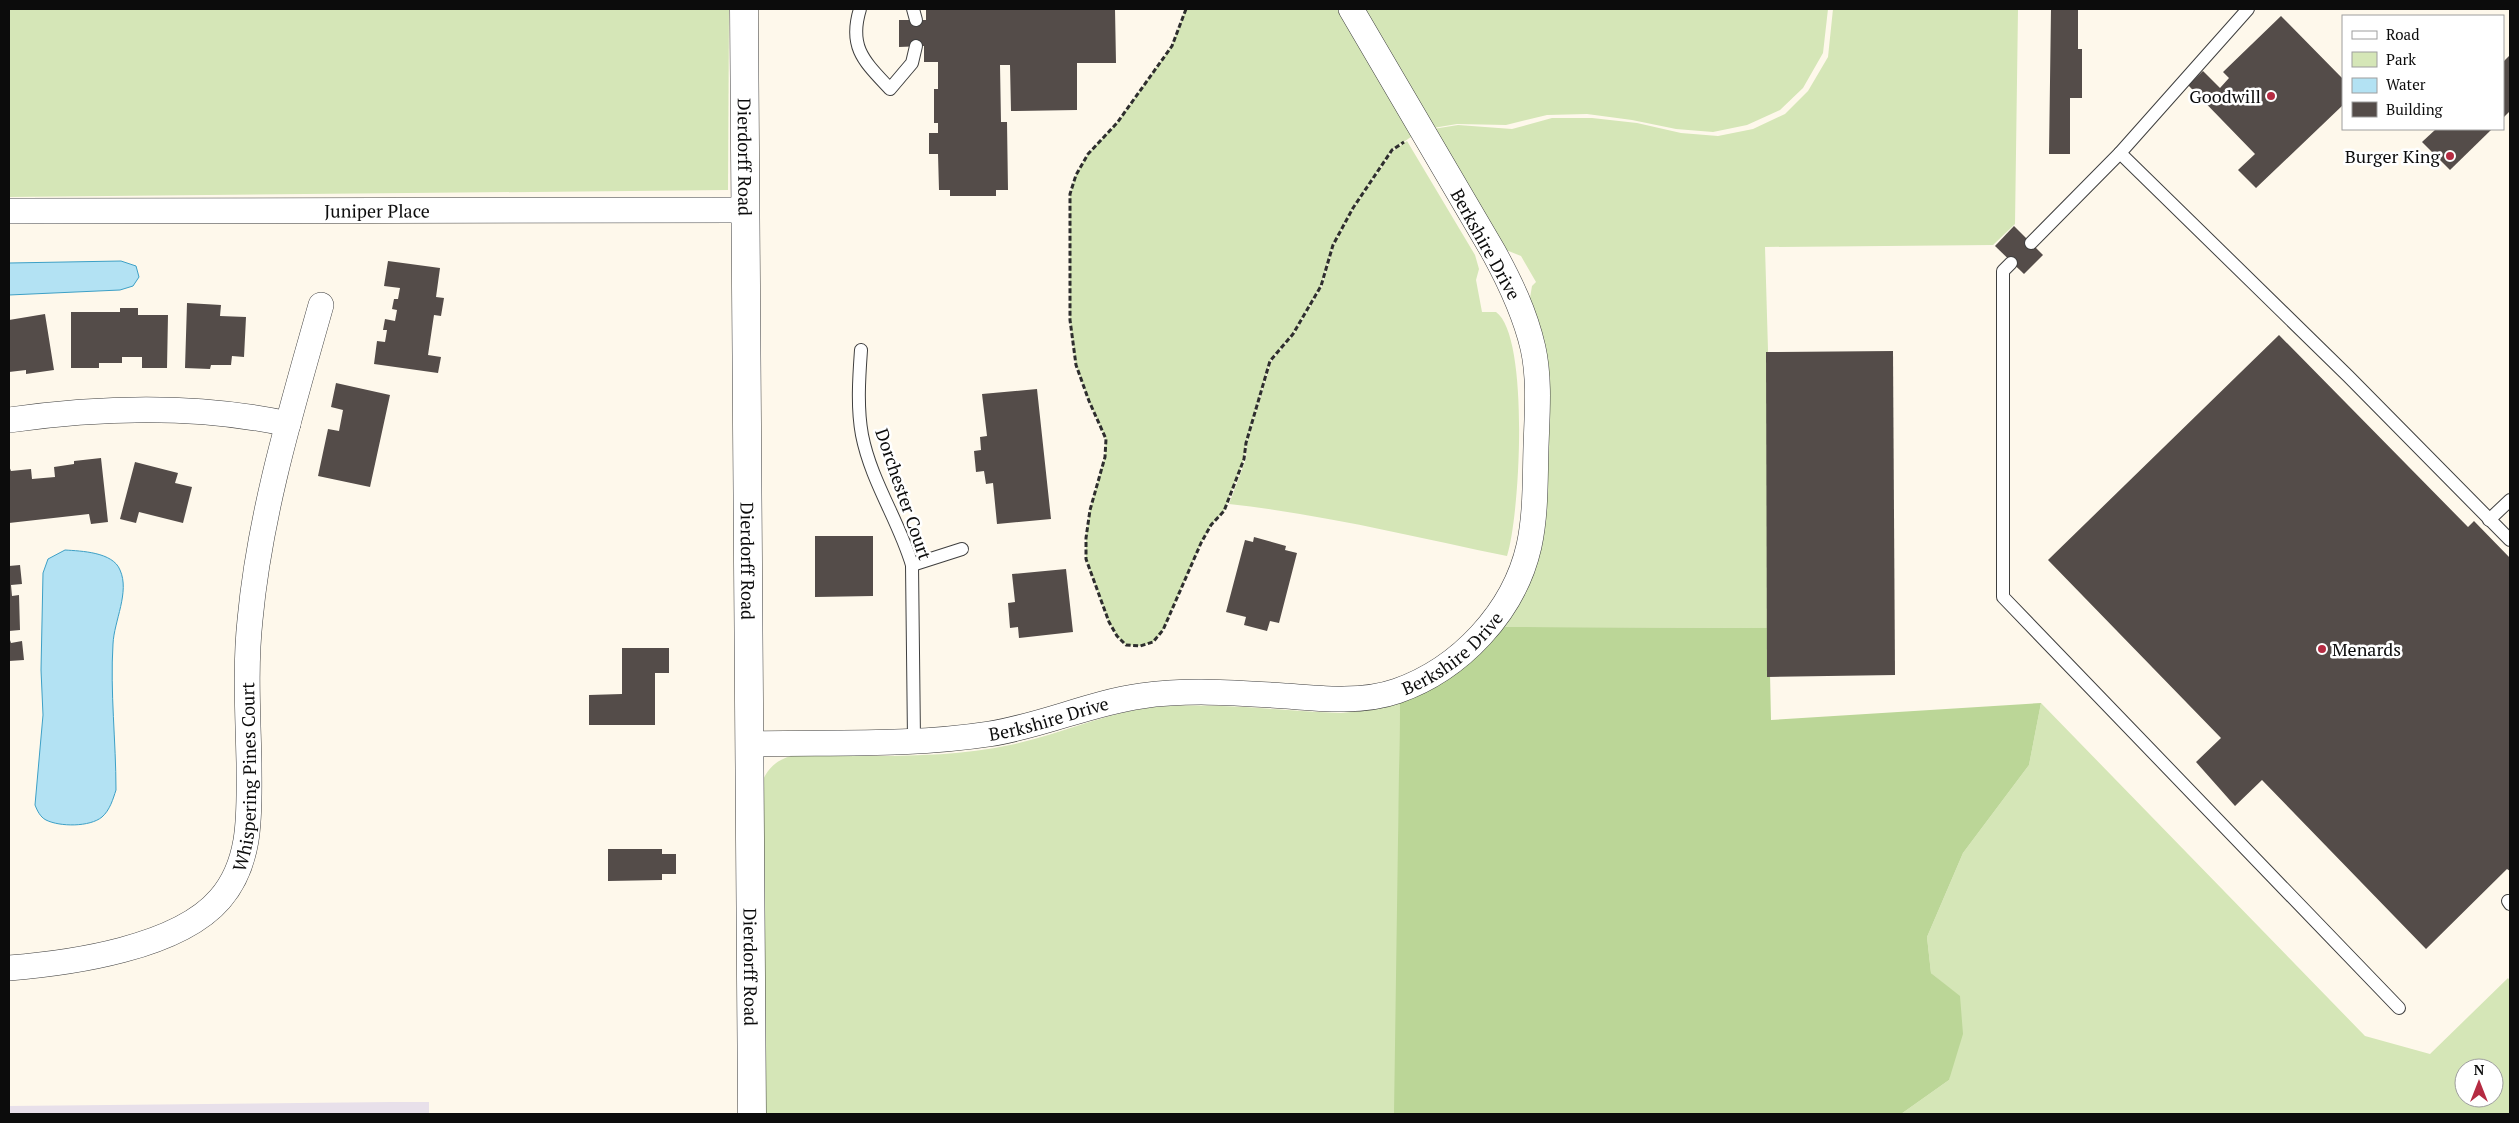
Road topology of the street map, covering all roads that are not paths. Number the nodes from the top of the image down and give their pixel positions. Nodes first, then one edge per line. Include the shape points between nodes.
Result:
1 (744, 9) edge
2 (860, 9) edge
3 (1351, 9) edge
4 (2248, 9) edge
5 (916, 46) dead end
6 (2120, 152) junction
7 (745, 210) junction
8 (9, 211) edge
9 (2031, 243) dead end
10 (2011, 263) dead end
11 (321, 305) dead end
12 (861, 350) dead end
13 (9, 420) edge
14 (288, 424) junction
15 (2510, 500) edge
16 (2490, 520) junction
17 (2510, 540) edge
18 (962, 549) dead end
19 (912, 565) junction
20 (914, 740) junction
21 (750, 744) junction
22 (9, 968) edge
23 (2399, 1008) dead end
24 (752, 1114) edge

1 - 7 street, Dierdorff Road
2 - 5 lane via 855,40 861,56 890,88 912,63
3 - 20 street, Berkshire Drive via 1514,289 1533,351 1537,417 1535,506 1529,547 1512,594 1488,628 1446,667 1396,691 1355,698 1178,692 1106,703 1026,727
4 - 6 lane
6 - 9 lane
6 - 16 lane
7 - 8 street, Juniper Place
7 - 21 street, Dierdorff Road
10 - 23 lane via 2003,271 2003,597
11 - 14 street, Whispering Pines Court
12 - 19 lane, Dorchester Court via 862,436 880,491 905,540
13 - 14 street via 71,412 150,410 231,414
14 - 22 street, Whispering Pines Court via 261,538 252,594 248,660 250,826 241,862 232,881 206,913 188,926 165,936 96,955
15 - 16 lane
16 - 17 lane
18 - 19 lane
19 - 20 lane, Dorchester Court
20 - 21 street, Berkshire Drive
21 - 24 street, Dierdorff Road

